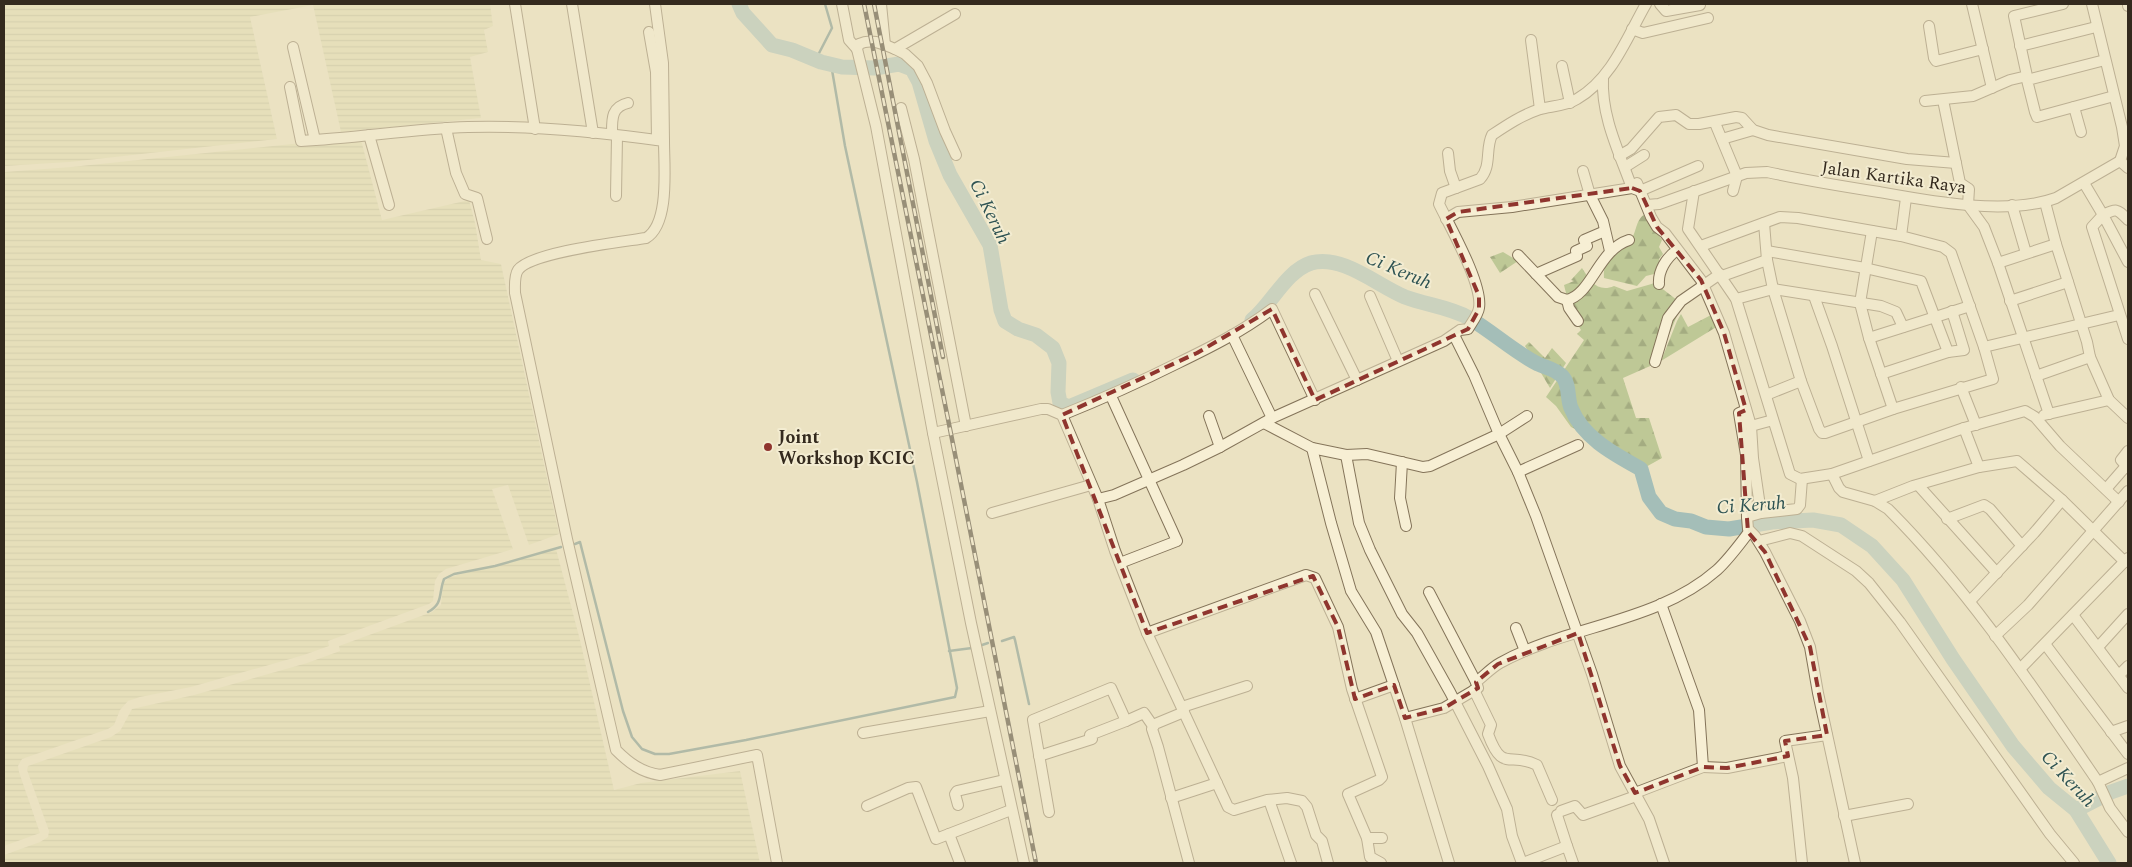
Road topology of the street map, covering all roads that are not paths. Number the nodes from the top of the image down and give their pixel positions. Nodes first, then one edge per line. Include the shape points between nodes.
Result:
1 (515, 4) edge
2 (572, 4) edge
3 (655, 4) edge
4 (842, 4) edge
5 (881, 4) edge
6 (1646, 4) edge
7 (1660, 4) edge
8 (1972, 4) edge
9 (2014, 4) edge
10 (2060, 4) edge
11 (2092, 4) edge
12 (1700, 5) edge
13 (955, 14) dead end
14 (2017, 15) junction
15 (1708, 18) dead end
16 (1928, 26) dead end
17 (2096, 27) junction
18 (1635, 30) junction
19 (649, 32) dead end
20 (1532, 40) dead end
21 (2020, 46) junction
22 (293, 47) dead end
23 (890, 47) junction
24 (857, 49) junction
25 (1983, 49) junction
26 (2105, 60) junction
27 (1562, 66) dead end
28 (1604, 78) junction
29 (290, 86) dead end
30 (1992, 88) junction
31 (2114, 96) junction
32 (1943, 100) junction
33 (1925, 101) dead end
34 (628, 103) dead end
35 (1570, 103) junction
36 (2074, 107) junction
37 (901, 108) dead end
38 (1540, 109) junction
39 (1715, 123) junction
40 (446, 128) junction
41 (535, 129) junction
42 (1753, 130) junction
43 (2081, 132) dead end
44 (593, 133) junction
45 (369, 135) junction
46 (614, 135) junction
47 (1722, 139) junction
48 (315, 140) junction
49 (661, 141) junction
50 (1448, 153) dead end
51 (956, 155) dead end
52 (1621, 155) junction
53 (1644, 155) dead end
54 (2124, 159) edge
55 (1956, 163) junction
56 (1627, 166) junction
57 (1698, 166) dead end
58 (2128, 168) edge
59 (1582, 171) dead end
60 (1737, 176) junction
61 (2084, 183) junction
62 (1456, 188) junction
63 (1637, 189) junction
64 (1694, 191) junction
65 (1733, 191) dead end
66 (1590, 195) junction
67 (616, 196) dead end
68 (1906, 198) junction
69 (2045, 202) junction
70 (389, 205) dead end
71 (1968, 205) junction
72 (2012, 205) junction
73 (1647, 206) junction
74 (2103, 215) junction
75 (1446, 219) junction
76 (2128, 220) edge
77 (1764, 223) junction
78 (1605, 231) junction
79 (1872, 232) junction
80 (1901, 236) junction
81 (487, 239) dead end
82 (1629, 240) dead end
83 (2056, 244) junction
84 (1701, 246) junction
85 (1673, 253) junction
86 (2026, 253) junction
87 (1767, 255) junction
88 (1518, 256) dead end
89 (1605, 258) junction
90 (2128, 262) edge
91 (1998, 263) junction
92 (1866, 268) junction
93 (1536, 274) junction
94 (1721, 275) junction
95 (2068, 282) junction
96 (1659, 284) dead end
97 (1700, 287) junction
98 (1773, 289) junction
99 (1315, 294) dead end
100 (1370, 296) dead end
101 (1814, 296) junction
102 (1736, 299) junction
103 (1567, 300) junction
104 (2010, 301) junction
105 (1860, 303) junction
106 (1970, 306) junction
107 (1952, 311) junction
108 (2119, 315) junction
109 (1936, 317) junction
110 (1578, 321) dead end
111 (2081, 324) junction
112 (1903, 327) junction
113 (1232, 335) junction
114 (1454, 335) junction
115 (2024, 337) junction
116 (1868, 338) junction
117 (2128, 339) edge
118 (1984, 347) junction
119 (1948, 352) junction
120 (2090, 357) junction
121 (1398, 362) junction
122 (1655, 362) dead end
123 (1881, 374) junction
124 (2036, 376) junction
125 (1356, 380) junction
126 (1801, 381) junction
127 (1961, 388) junction
128 (1766, 395) junction
129 (1111, 396) junction
130 (1314, 400) junction
131 (2109, 400) junction
132 (1893, 408) junction
133 (1744, 411) junction
134 (2049, 414) junction
135 (1062, 415) junction
136 (1209, 416) dead end
137 (1527, 416) dead end
138 (2035, 417) junction
139 (2128, 418) edge
140 (1268, 420) junction
141 (1773, 420) junction
142 (1856, 422) junction
143 (1976, 425) junction
144 (966, 426) junction
145 (1751, 426) junction
146 (1964, 428) junction
147 (933, 433) junction
148 (1499, 434) junction
149 (1578, 445) dead end
150 (1220, 447) junction
151 (1312, 448) junction
152 (2128, 451) edge
153 (1346, 455) junction
154 (1869, 460) junction
155 (1402, 462) junction
156 (1979, 467) junction
157 (2127, 467) edge
158 (1518, 472) junction
159 (1832, 474) junction
160 (1148, 479) junction
161 (1802, 479) junction
162 (1091, 485) junction
163 (1918, 485) junction
164 (2106, 489) junction
165 (2128, 491) edge
166 (1098, 499) junction
167 (2062, 500) junction
168 (1875, 501) junction
169 (2119, 502) junction
170 (992, 513) dead end
171 (1761, 513) junction
172 (1747, 518) junction
173 (1947, 519) junction
174 (1406, 526) dead end
175 (1748, 531) junction
176 (2094, 531) junction
177 (1759, 541) junction
178 (2022, 546) junction
179 (2127, 560) edge
180 (1120, 564) junction
181 (1996, 573) junction
182 (1429, 592) dead end
183 (1970, 601) junction
184 (1662, 607) junction
185 (2128, 614) edge
186 (2073, 615) junction
187 (1516, 628) dead end
188 (1147, 632) junction
189 (1578, 633) junction
190 (1995, 636) junction
191 (2045, 644) junction
192 (2099, 646) junction
193 (1525, 651) junction
194 (2128, 666) edge
195 (2020, 669) junction
196 (2120, 675) junction
197 (1394, 685) junction
198 (2127, 685) edge
199 (1247, 686) dead end
200 (1475, 686) junction
201 (1355, 698) junction
202 (1455, 702) junction
203 (1183, 709) junction
204 (990, 711) junction
205 (1405, 718) junction
206 (1126, 721) junction
207 (1153, 726) junction
208 (2128, 726) edge
209 (2111, 732) junction
210 (863, 733) dead end
211 (1827, 734) junction
212 (2128, 754) edge
213 (1039, 756) junction
214 (1788, 756) junction
215 (1703, 767) junction
216 (2128, 768) edge
217 (1004, 780) junction
218 (1217, 783) junction
219 (2100, 785) junction
220 (1635, 794) junction
221 (1171, 798) junction
222 (1269, 800) junction
223 (1552, 800) dead end
224 (1908, 804) dead end
225 (958, 805) dead end
226 (867, 806) dead end
227 (1011, 810) junction
228 (1049, 812) dead end
229 (1844, 816) junction
230 (2128, 832) edge
231 (949, 834) junction
232 (1367, 838) junction
233 (1382, 838) dead end
234 (1567, 846) junction
235 (777, 863) edge
236 (960, 863) edge
237 (1024, 863) edge
238 (1189, 863) edge
239 (1291, 863) edge
240 (1328, 863) edge
241 (1381, 863) edge
242 (1449, 863) edge
243 (1523, 863) edge
244 (1573, 863) edge
245 (1664, 863) edge
246 (1802, 863) edge
247 (1855, 863) edge
248 (2074, 863) edge

1 - 41 street
2 - 44 street
3 - 49 street via 663,63
4 - 24 street via 849,40
5 - 23 street
6 - 18 street
7 - 12 street via 1666,11
8 - 25 street
9 - 14 street
10 - 14 street
11 - 17 street
13 - 23 street
14 - 21 street via 2014,16
15 - 18 street via 1652,31
16 - 25 street via 1936,61
17 - 21 street
17 - 26 street
18 - 28 street
19 - 49 street via 656,72
20 - 38 street
21 - 30 street via 2027,76
22 - 48 street
23 - 24 street via 877,42 863,42
23 - 51 street via 918,66 928,83 944,132
24 - 147 street via 876,126
25 - 30 street
26 - 31 street
26 - 36 street via 2027,80 2036,117
27 - 35 street
28 - 35 street
28 - 52 street via 1604,104
29 - 48 street via 301,141
30 - 32 street via 1973,96
31 - 36 street
31 - 54 street via 2122,127
32 - 33 street
32 - 55 street
34 - 46 street via 614,110
35 - 38 street
36 - 43 street
37 - 144 street
38 - 62 street via 1492,135 1484,175
39 - 42 street via 1742,118
39 - 47 street
39 - 52 street via 1689,124 1676,115 1659,117 1631,149
40 - 41 street
40 - 45 street
40 - 81 street via 460,184 465,194 476,198
41 - 44 street
42 - 47 street
42 - 55 street via 1898,158
44 - 46 street
45 - 48 street
45 - 70 street
46 - 49 street
46 - 67 street
47 - 60 street
49 - 235 street via 662,210 653,234 646,238 536,258 518,270 515,293 616,750 635,767 660,775 757,756
50 - 62 street
52 - 56 street
53 - 56 street
54 - 58 street
54 - 61 street, Jalan Kartika Raya
55 - 71 street via 1960,183 1969,189
56 - 63 street
57 - 63 street
59 - 66 street
60 - 64 street, Jalan Kartika Raya
60 - 65 street
60 - 68 street, Jalan Kartika Raya via 1746,172 1767,172
61 - 69 street, Jalan Kartika Raya
61 - 74 street
62 - 75 street via 1442,193 1440,198 1439,204
63 - 66 street
63 - 73 street
64 - 73 street, Jalan Kartika Raya
64 - 84 street via 1687,227
66 - 75 street via 1458,212
66 - 78 street
68 - 71 street, Jalan Kartika Raya
68 - 80 street
69 - 72 street, Jalan Kartika Raya
69 - 83 street
71 - 72 street, Jalan Kartika Raya
71 - 91 street via 1984,227
72 - 86 street
73 - 85 street via 1657,227 1665,233
74 - 76 street via 2114,210
74 - 90 street
74 - 108 street via 2092,227
75 - 114 street via 1460,245 1479,296 1479,309 1468,329
77 - 79 street via 1780,218 1798,218
77 - 84 street
77 - 87 street
78 - 89 street
78 - 93 street via 1584,240 1587,246 1576,252 1578,256
79 - 80 street
79 - 92 street
80 - 106 street via 1948,249
82 - 89 street
83 - 86 street
83 - 95 street
84 - 94 street
85 - 96 street via 1658,276
85 - 97 street
86 - 91 street
87 - 92 street
87 - 94 street
87 - 98 street
88 - 93 street
89 - 103 street via 1581,291
91 - 104 street
92 - 105 street
92 - 109 street via 1921,281
93 - 103 street via 1559,298
94 - 97 street
94 - 102 street
95 - 104 street
95 - 111 street
97 - 122 street via 1681,301 1668,318
97 - 133 street via 1724,333
98 - 101 street
98 - 102 street
98 - 126 street
99 - 125 street
100 - 121 street
101 - 105 street
101 - 142 street
102 - 128 street
103 - 110 street
104 - 115 street
105 - 112 street via 1891,308 1899,315
105 - 116 street
106 - 107 street
106 - 118 street
107 - 109 street
107 - 119 street via 1964,350
108 - 111 street
108 - 117 street
109 - 112 street
109 - 119 street
111 - 115 street
111 - 120 street
112 - 116 street
113 - 129 street
113 - 130 street via 1272,309
113 - 140 street
114 - 121 street
114 - 148 street
115 - 118 street
115 - 124 street
116 - 123 street
118 - 127 street via 1993,379
119 - 123 street
120 - 124 street
120 - 131 street
121 - 125 street
123 - 132 street
124 - 134 street
125 - 130 street
126 - 128 street
126 - 142 street via 1822,433
127 - 132 street
127 - 143 street
128 - 141 street
129 - 135 street
129 - 160 street
130 - 140 street
131 - 134 street
131 - 139 street
132 - 142 street
133 - 145 street
133 - 172 street
134 - 138 street
135 - 144 street via 1048,409
135 - 162 street
136 - 150 street
137 - 148 street
138 - 143 street via 2025,411
138 - 164 street via 2060,446
140 - 150 street
140 - 151 street
141 - 145 street
141 - 161 street via 1790,474
142 - 154 street
143 - 146 street
144 - 147 street
145 - 171 street
146 - 154 street
146 - 156 street
147 - 204 street
148 - 155 street via 1430,466
148 - 158 street
149 - 158 street
150 - 160 street
151 - 153 street
151 - 197 street via 1351,591 1376,632
152 - 157 street via 2121,460
153 - 155 street via 1367,454
153 - 202 street via 1360,524 1370,550 1402,614 1417,633
154 - 159 street
155 - 174 street via 1400,498
156 - 163 street
156 - 167 street via 2016,461
157 - 164 street
158 - 189 street
159 - 161 street
159 - 168 street via 1843,492
160 - 166 street
160 - 180 street via 1177,540
161 - 171 street via 1798,509
162 - 166 street
162 - 170 street
163 - 168 street
163 - 173 street
164 - 169 street
165 - 169 street
166 - 180 street
167 - 176 street
167 - 178 street
168 - 183 street via 1897,517
169 - 176 street
171 - 172 street
172 - 175 street
173 - 178 street via 1984,505
173 - 181 street
175 - 177 street
175 - 184 street via 1717,570
176 - 179 street
176 - 190 street via 2028,605
177 - 211 street via 1810,647
177 - 248 street via 1790,533 1802,536 1856,571 1869,584
178 - 181 street
179 - 186 street
180 - 188 street
181 - 183 street
182 - 200 street
183 - 190 street
184 - 189 street
184 - 215 street via 1700,710
185 - 192 street
186 - 191 street
186 - 192 street
187 - 193 street
188 - 201 street via 1310,575 1319,585 1338,627
188 - 203 street
189 - 193 street
189 - 220 street via 1620,766
190 - 195 street
191 - 195 street
191 - 209 street
192 - 196 street
193 - 200 street via 1498,664
194 - 196 street
195 - 219 street
196 - 198 street
197 - 201 street
197 - 205 street
199 - 203 street
200 - 202 street
200 - 223 street via 1491,724 1488,734 1499,757 1537,764
201 - 232 street via 1382,777 1348,794
202 - 205 street
202 - 243 street via 1507,808 1512,836
203 - 207 street
203 - 218 street
204 - 210 street
204 - 217 street
205 - 242 street
206 - 207 street via 1144,713
206 - 213 street via 1090,735 1092,739
206 - 213 street via 1111,688 1098,693 1033,720
207 - 221 street
208 - 209 street
209 - 212 street
211 - 214 street via 1785,742
211 - 229 street
213 - 228 street
214 - 215 street via 1727,768
214 - 246 street
215 - 220 street
216 - 219 street
217 - 225 street via 957,791
217 - 227 street
218 - 221 street
218 - 222 street via 1228,807 1234,810
219 - 230 street via 2109,807
220 - 234 street via 1583,815 1575,806 1559,813
220 - 245 street via 1649,819
221 - 238 street
222 - 239 street
222 - 240 street via 1287,798 1302,802 1307,807
224 - 229 street
226 - 231 street via 914,787 935,837
227 - 231 street
227 - 237 street
229 - 247 street
231 - 236 street
232 - 233 street
232 - 241 street via 1370,856
234 - 243 street
234 - 244 street

